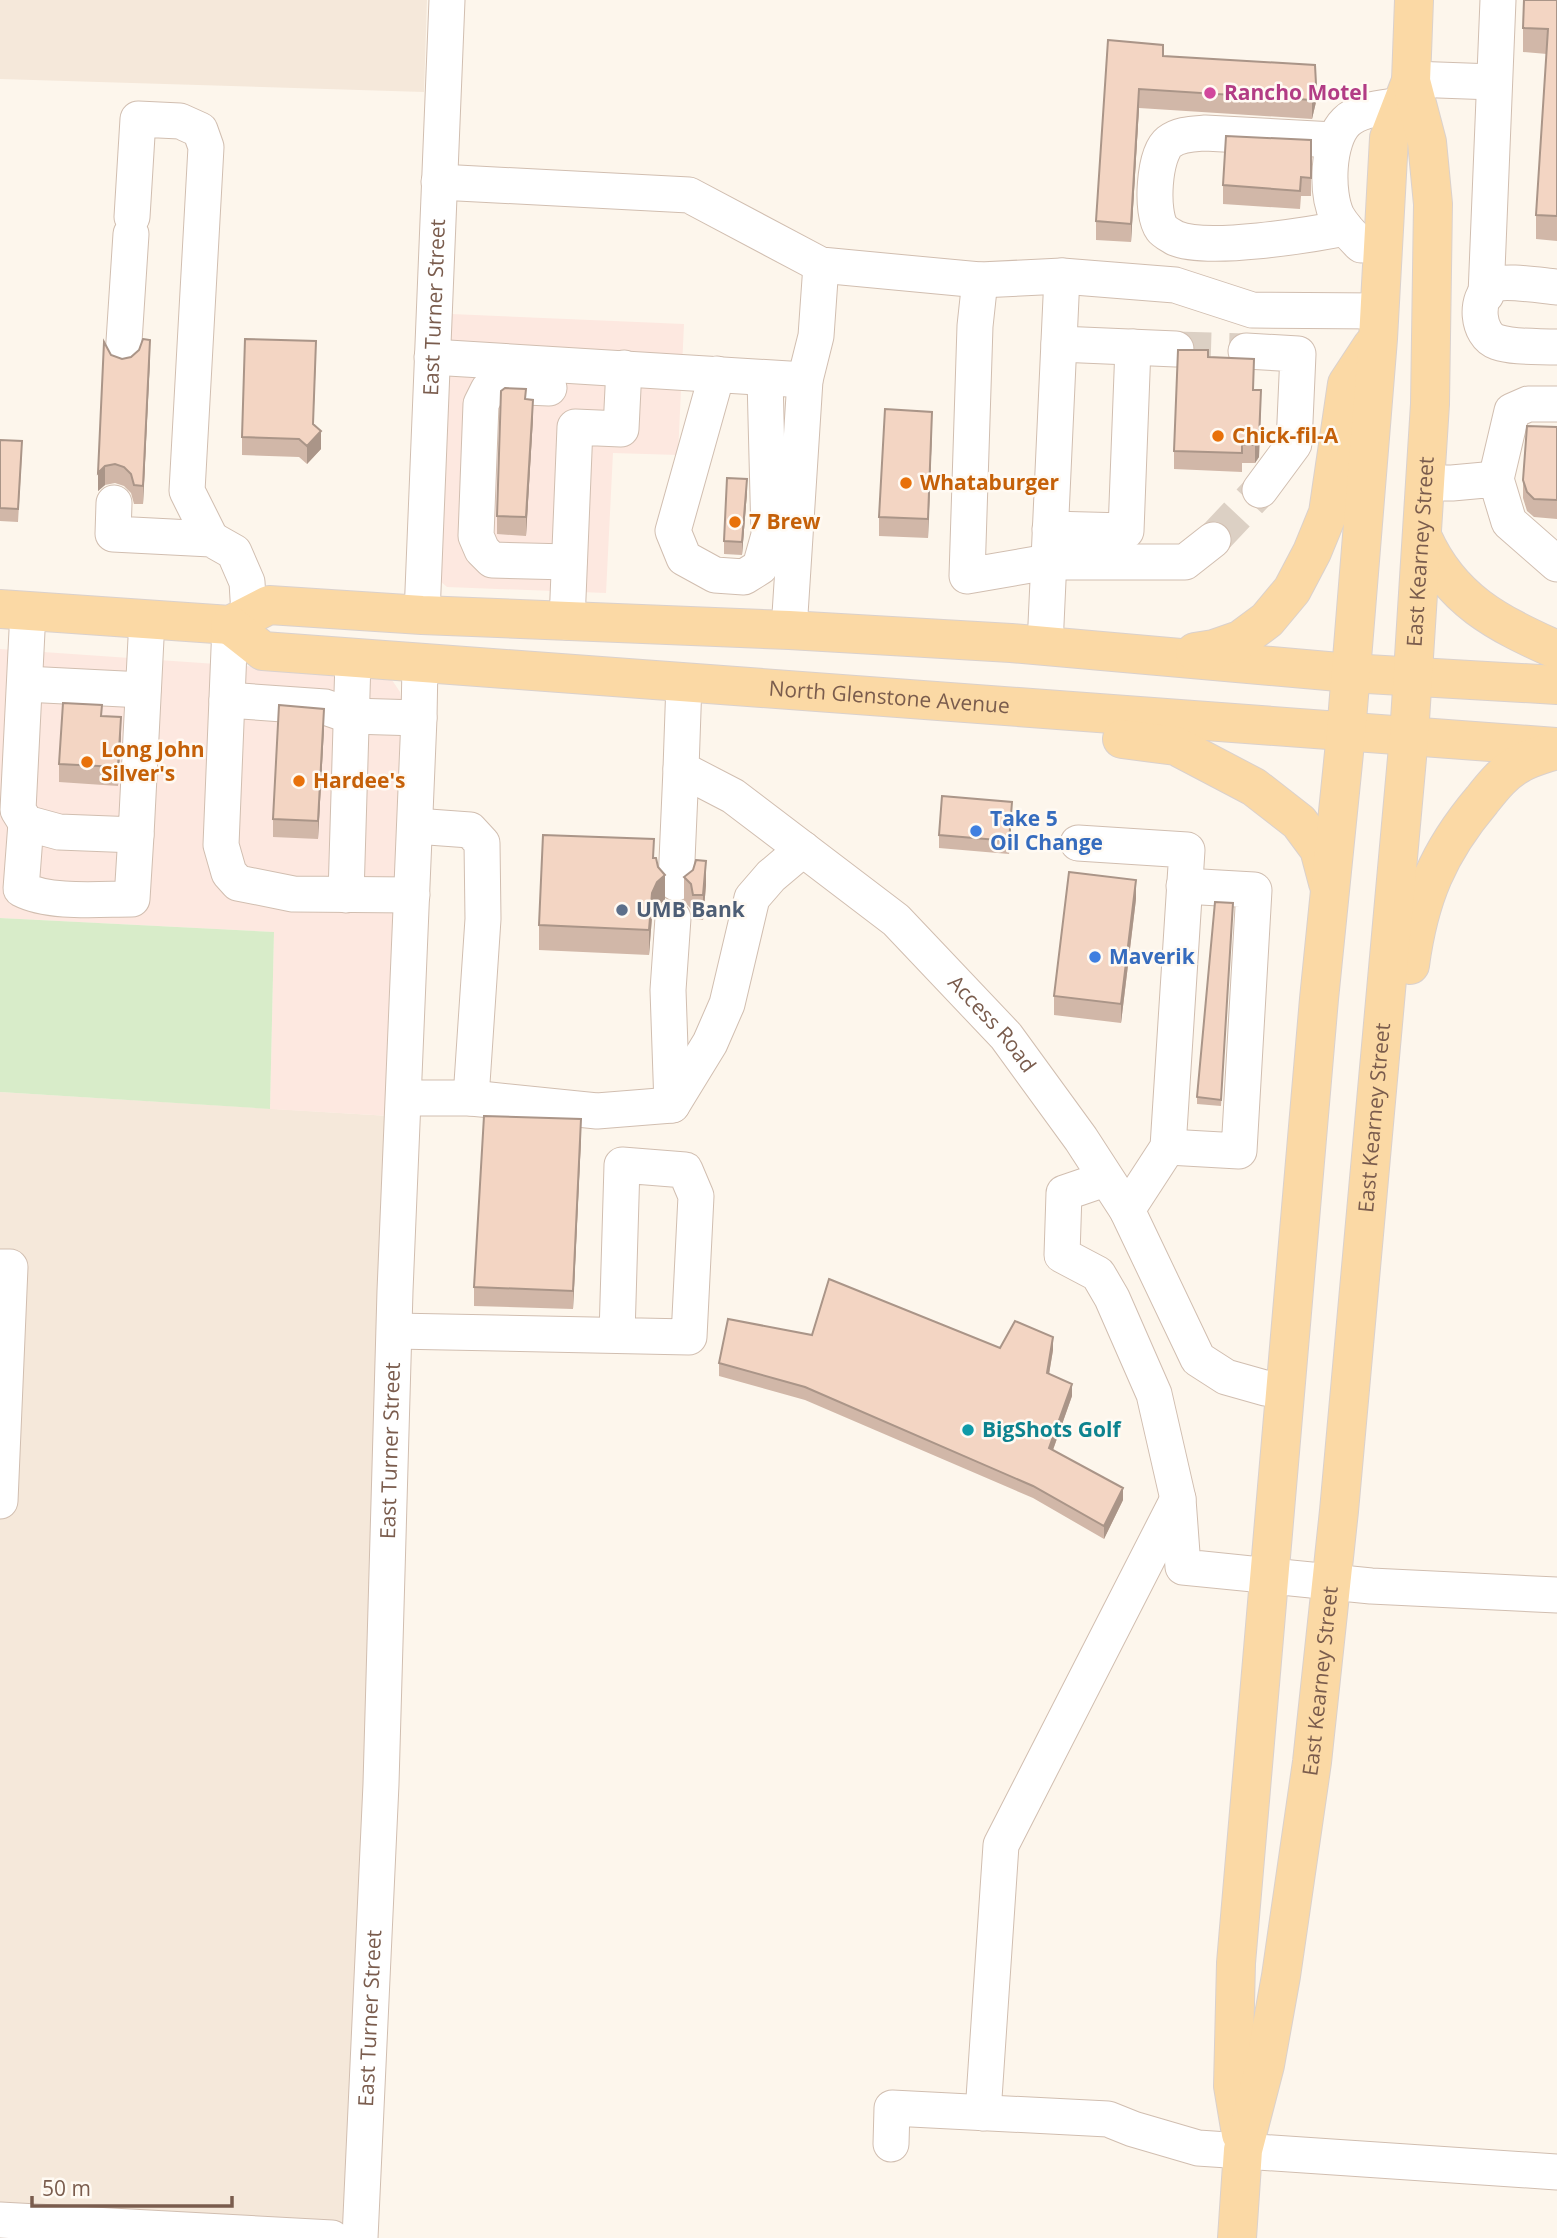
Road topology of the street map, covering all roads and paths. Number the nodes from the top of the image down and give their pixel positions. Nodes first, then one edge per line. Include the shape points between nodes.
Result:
1 (447, 0) edge
2 (1414, 0) edge
3 (1498, 0) edge
4 (1494, 82) junction
5 (1408, 88) junction
6 (1334, 140) junction
7 (439, 182) junction
8 (1345, 228) junction
9 (1382, 263) junction
10 (821, 265) junction
11 (1062, 276) junction
12 (980, 280) junction
13 (1557, 286) edge
14 (1486, 295) junction
15 (1378, 325) junction
16 (1059, 344) junction
17 (1133, 347) junction
18 (1557, 347) edge
19 (1176, 349) tunnel mouth
20 (1246, 351) tunnel mouth
21 (123, 357) edge
22 (432, 357) junction
23 (717, 374) junction
24 (765, 379) junction
25 (623, 380) junction
26 (805, 380) junction
27 (1557, 404) edge
28 (1496, 479) junction
29 (1425, 483) junction
30 (1260, 490) tunnel mouth
31 (114, 503) dead end
32 (211, 538) junction
33 (1423, 538) junction
34 (1213, 540) tunnel mouth
35 (1049, 546) junction
36 (569, 562) junction
37 (1557, 564) edge
38 (14, 610) edge
39 (422, 615) junction
40 (147, 619) junction
41 (240, 620) junction
42 (567, 622) junction
43 (630, 625) junction
44 (789, 630) junction
45 (1045, 646) junction
46 (1557, 650) edge
47 (263, 651) junction
48 (1161, 656) junction
49 (353, 660) junction
50 (420, 664) junction
51 (1350, 673) junction
52 (1413, 677) junction
53 (684, 682) junction
54 (25, 684) junction
55 (1557, 685) edge
56 (742, 687) junction
57 (143, 690) junction
58 (226, 700) junction
59 (351, 716) junction
60 (419, 718) junction
61 (1346, 733) junction
62 (1409, 736) junction
63 (1557, 748) edge
64 (681, 769) junction
65 (26, 823) junction
66 (415, 826) junction
67 (136, 835) junction
68 (1079, 843) dead end
69 (803, 849) junction
70 (676, 883) dead end
71 (1184, 886) junction
72 (1330, 888) junction
73 (346, 895) junction
74 (412, 895) junction
75 (673, 918) dead end
76 (404, 1098) junction
77 (471, 1098) junction
78 (672, 1105) junction
79 (1168, 1147) junction
80 (1105, 1179) junction
81 (1127, 1210) junction
82 (5, 1267) edge
83 (394, 1331) junction
84 (617, 1335) junction
85 (1285, 1389) junction
86 (1178, 1499) junction
87 (0, 1500) edge
88 (1339, 1511) junction
89 (1269, 1576) junction
90 (1332, 1582) junction
91 (1557, 1595) edge
92 (983, 2113) junction
93 (891, 2144) dead end
94 (1243, 2150) junction
95 (1557, 2172) edge
96 (0, 2220) edge
97 (332, 2238) edge
98 (360, 2238) edge
99 (1237, 2238) edge
100 (1250, 2238) edge

1 - 7 street, East Turner Street
2 - 5 main road, East Kearney Street
3 - 4 street
4 - 5 street
4 - 14 street
5 - 6 street via 1345,123
5 - 9 main road, East Kearney Street via 1389,138
5 - 29 main road, East Kearney Street via 1427,142 1433,204
6 - 8 street via 1330,191
6 - 8 street via 1184,135 1168,142 1159,156 1156,212 1162,229 1175,238 1208,244
7 - 10 street via 690,195
7 - 22 street, East Turner Street
8 - 9 street
9 - 15 main road, East Kearney Street
10 - 12 street
10 - 26 street via 816,336
11 - 12 street
11 - 15 street via 1175,285 1252,310
11 - 16 street
12 - 35 street via 967,576
13 - 14 street via 1504,283 1492,286
14 - 18 street via 1481,311 1486,336 1496,342
15 - 48 main road via 1347,384 1328,513 1292,590 1266,620 1240,640 1214,649
15 - 51 main road, East Kearney Street
16 - 17 street
16 - 35 street
17 - 19 street
17 - 35 street via 1126,531
20 - 30 street via 1298,354 1294,444
21 - 32 street via 138,119 180,121 200,130 206,147 187,492
22 - 25 street
22 - 39 street, East Turner Street
23 - 24 street
23 - 24 street via 673,531 684,558 715,575 744,577 760,567 769,534
23 - 25 street
24 - 26 street
25 - 36 street via 621,429 575,427
25 - 36 street via 503,386 488,390 481,404 476,536 482,550 492,560
26 - 44 street
27 - 28 street via 1528,404 1512,411
28 - 29 street
28 - 37 street via 1509,522
29 - 33 main road, East Kearney Street
31 - 32 street via 113,534
32 - 41 street via 234,552 247,582
33 - 46 main road via 1433,562 1460,593 1493,619
33 - 52 main road, East Kearney Street
34 - 35 street via 1185,562
35 - 45 street
36 - 42 street
38 - 40 main road
38 - 54 street
39 - 41 main road via 269,605
39 - 42 main road
39 - 47 main road via 400,631 298,630 281,636
40 - 41 main road
40 - 57 street
41 - 47 main road
41 - 58 street
42 - 43 main road
43 - 44 main road
43 - 50 main road via 599,647 454,642 431,651
44 - 45 main road
45 - 48 main road
47 - 49 main road, North Glenstone Avenue
48 - 51 main road
49 - 50 main road, North Glenstone Avenue
49 - 59 street
50 - 53 main road, North Glenstone Avenue
50 - 60 street, East Turner Street
51 - 52 main road
51 - 61 main road, East Kearney Street
52 - 55 main road
52 - 62 main road, East Kearney Street
53 - 56 main road, North Glenstone Avenue
53 - 64 street
54 - 57 street
54 - 65 street via 18,810
56 - 61 main road, North Glenstone Avenue
56 - 72 main road via 857,719 1175,746 1255,786 1299,822 1319,849
57 - 67 street
58 - 59 street via 325,707
58 - 73 street via 221,845 229,873 238,883 293,894
59 - 60 street
59 - 73 street
60 - 66 street, East Turner Street
61 - 62 main road, North Glenstone Avenue
61 - 72 main road, East Kearney Street
62 - 63 main road, North Glenstone Avenue
62 - 88 main road, East Kearney Street
63 - 88 main road via 1519,764 1501,778 1454,835 1424,895 1408,974 1380,1317
64 - 69 street, Access Road via 733,796
64 - 70 street
65 - 67 street via 58,832
65 - 67 street via 21,889 66,898 132,899
66 - 74 street, East Turner Street
66 - 77 street via 470,830 482,843 483,919
68 - 71 street via 1186,850
69 - 78 street via 752,898 726,1004 710,1043
69 - 80 street, Access Road via 896,920 1006,1036 1082,1139
71 - 79 street
71 - 79 street via 1254,890 1239,1151
72 - 85 main road, East Kearney Street
73 - 74 street
74 - 76 street, East Turner Street
75 - 78 street via 668,990
76 - 77 street
76 - 83 street, East Turner Street
77 - 78 street via 597,1111
79 - 81 street
80 - 81 street, Access Road
80 - 86 street via 1065,1194 1062,1255 1098,1275 1112,1298 1154,1394
81 - 85 street, Access Road via 1198,1359 1226,1377
82 - 87 street
83 - 84 street
83 - 98 street, East Turner Street via 381,1784
84 - 84 street via 689,1337 710,1197 685,1170 622,1165
85 - 89 main road, East Kearney Street
86 - 89 street via 1183,1567
86 - 92 street via 1001,1846
88 - 90 main road, East Kearney Street
89 - 90 street
89 - 94 main road, East Kearney Street via 1237,1963 1233,2086
90 - 91 street
90 - 94 main road, East Kearney Street via 1281,1976
92 - 93 street via 892,2108
92 - 94 street via 1108,2119 1198,2148
94 - 95 street
94 - 99 main road, East Kearney Street
96 - 97 street
99 - 100 street

